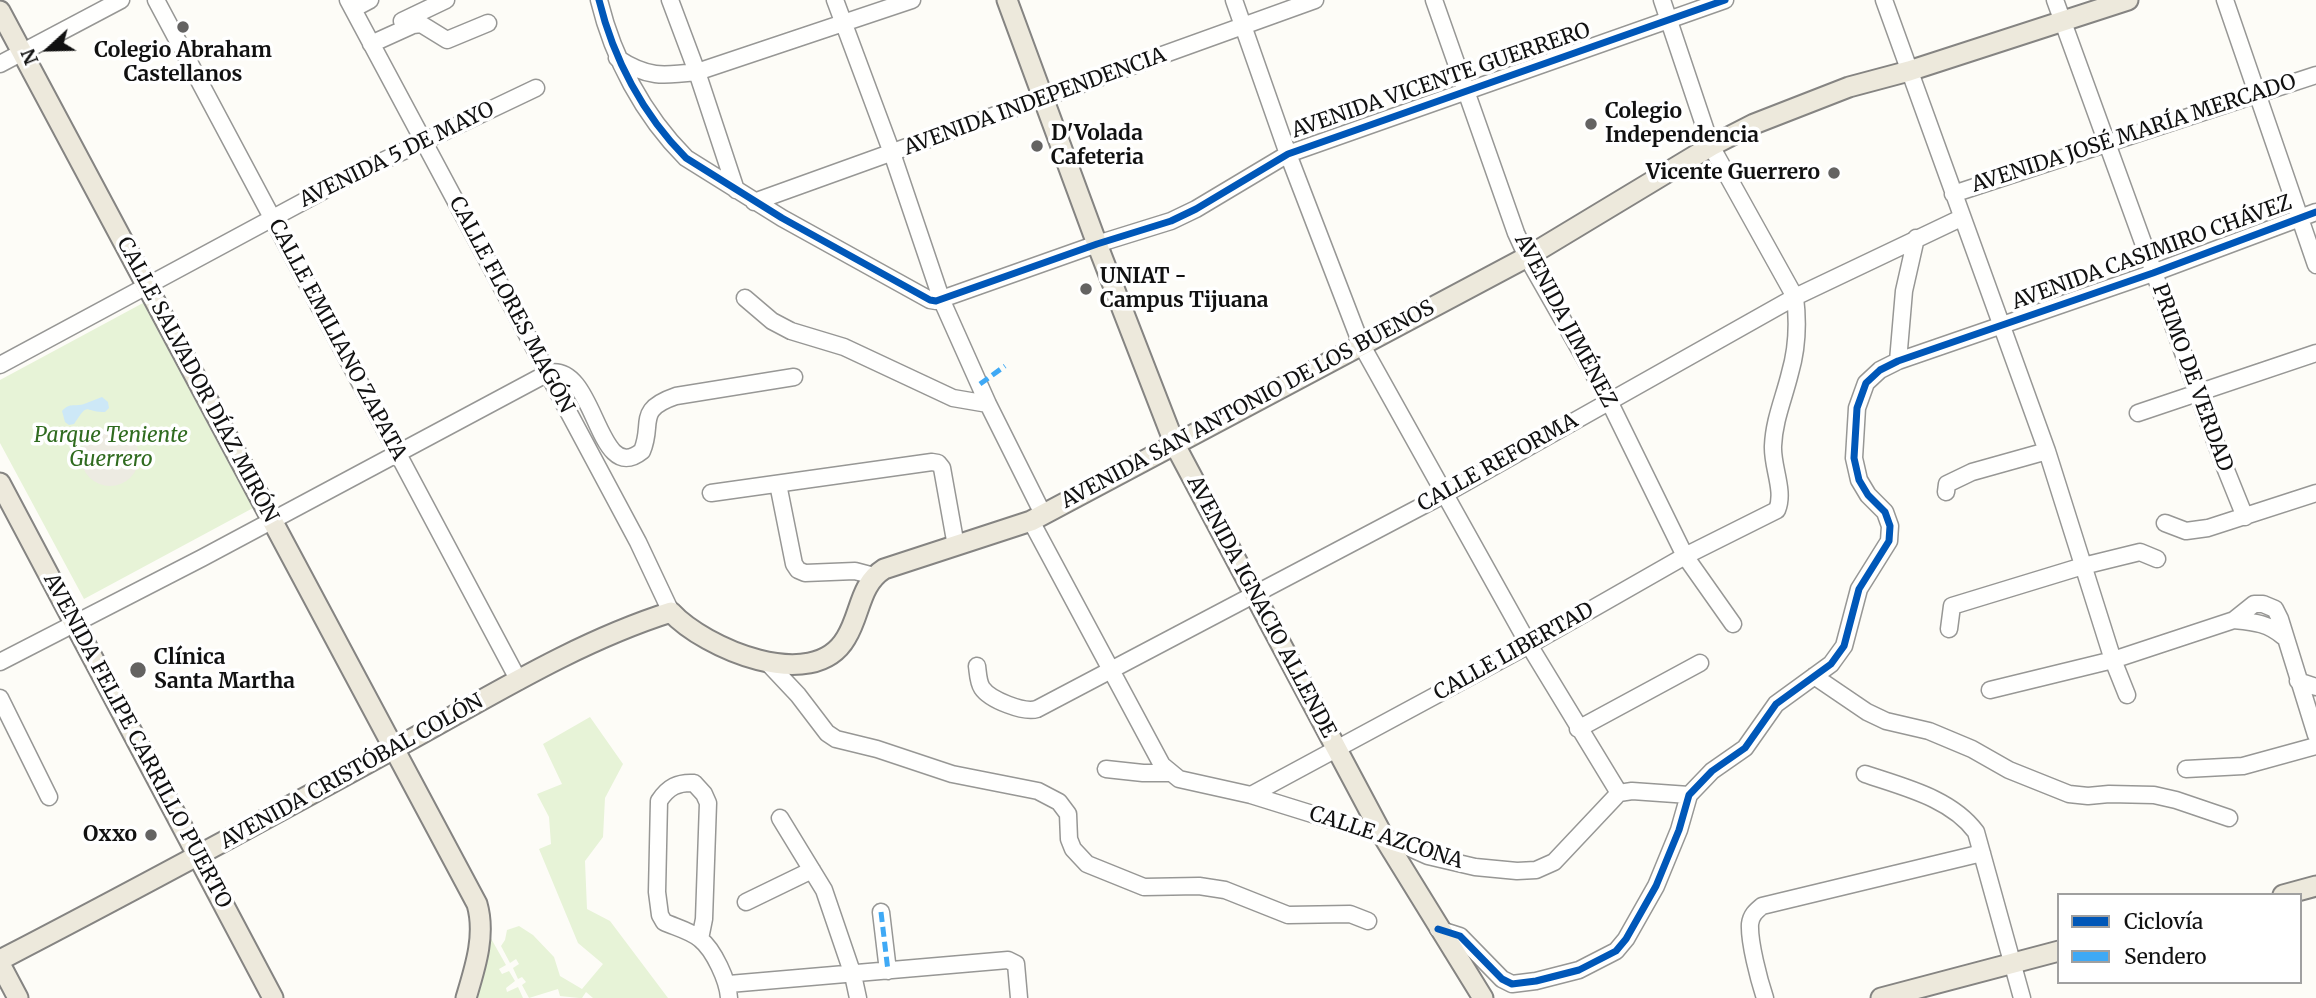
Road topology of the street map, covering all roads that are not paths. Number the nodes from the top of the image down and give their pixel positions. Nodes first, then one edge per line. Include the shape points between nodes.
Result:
1 (121, 0) edge
2 (156, 0) edge
3 (370, 0) edge
4 (446, 0) edge
5 (599, 0) edge
6 (670, 0) edge
7 (835, 0) edge
8 (912, 0) edge
9 (1007, 0) edge
10 (1234, 0) edge
11 (1315, 0) edge
12 (1434, 0) edge
13 (1662, 0) edge
14 (1725, 0) edge
15 (1884, 0) edge
16 (2056, 0) edge
17 (2128, 0) edge
18 (2225, 0) edge
19 (350, 4) edge
20 (0, 10) edge
21 (1669, 20) junction
22 (2063, 21) junction
23 (488, 23) dead end
24 (844, 24) junction
25 (1243, 27) junction
26 (370, 41) junction
27 (22, 52) junction
28 (617, 58) junction
29 (0, 64) edge
30 (1909, 71) junction
31 (697, 72) junction
32 (2316, 75) edge
33 (536, 88) dead end
34 (1466, 90) junction
35 (2256, 95) junction
36 (1044, 98) junction
37 (424, 141) junction
38 (2108, 142) junction
39 (1711, 146) junction
40 (892, 153) junction
41 (1288, 154) junction
42 (736, 190) junction
43 (1952, 194) junction
44 (754, 202) junction
45 (2316, 212) edge
46 (272, 217) junction
47 (2299, 217) junction
48 (1961, 218) junction
49 (1916, 238) junction
50 (1097, 244) junction
51 (1527, 257) junction
52 (2316, 265) edge
53 (2153, 272) junction
54 (147, 285) junction
55 (1795, 297) junction
56 (745, 298) dead end
57 (942, 301) junction
58 (2001, 327) junction
59 (1362, 344) junction
60 (2316, 353) edge
61 (1898, 360) junction
62 (0, 365) edge
63 (548, 373) junction
64 (794, 377) dead end
65 (2197, 392) junction
66 (1608, 401) junction
67 (988, 404) junction
68 (2138, 413) dead end
69 (1175, 445) junction
70 (2047, 452) junction
71 (397, 453) junction
72 (0, 483) edge
73 (778, 484) junction
74 (1945, 492) dead end
75 (711, 493) dead end
76 (2316, 493) edge
77 (1444, 494) junction
78 (1037, 517) junction
79 (2245, 517) junction
80 (272, 521) junction
81 (2165, 523) dead end
82 (956, 546) junction
83 (1685, 556) junction
84 (2157, 559) dead end
85 (2083, 566) junction
86 (874, 576) junction
87 (1256, 595) junction
88 (671, 612) junction
89 (75, 623) junction
90 (1733, 624) dead end
91 (1949, 629) dead end
92 (1529, 645) junction
93 (2112, 660) junction
94 (766, 661) junction
95 (0, 662) edge
96 (1700, 663) dead end
97 (977, 666) dead end
98 (1111, 671) junction
99 (1814, 676) junction
100 (519, 681) junction
101 (2298, 681) junction
102 (2316, 687) edge
103 (1990, 690) dead end
104 (2127, 695) dead end
105 (0, 698) edge
106 (1578, 729) junction
107 (2316, 735) edge
108 (2316, 746) edge
109 (1336, 748) junction
110 (393, 750) junction
111 (1106, 769) dead end
112 (2186, 769) dead end
113 (1170, 773) junction
114 (1865, 774) dead end
115 (1619, 793) junction
116 (1251, 794) junction
117 (1689, 796) junction
118 (48, 797) dead end
119 (780, 818) dead end
120 (2229, 818) dead end
121 (1383, 836) junction
122 (1982, 853) junction
123 (197, 857) junction
124 (812, 870) junction
125 (2316, 886) edge
126 (2290, 893) edge
127 (746, 902) dead end
128 (881, 912) dead end
129 (1368, 921) dead end
130 (1438, 929) junction
131 (700, 939) junction
132 (2057, 952) edge
133 (0, 962) edge
134 (2012, 963) junction
135 (888, 971) junction
136 (853, 975) junction
137 (729, 991) edge
138 (18, 998) edge
139 (273, 998) edge
140 (466, 998) edge
141 (858, 998) edge
142 (1019, 998) edge
143 (1483, 998) edge
144 (1765, 998) edge
145 (1881, 998) edge
146 (2022, 998) edge

1 - 27 street
2 - 46 street, CALLE EMILIANO ZAPATA
3 - 19 street
4 - 26 street
5 - 28 street
6 - 31 street
7 - 24 street
8 - 24 street
9 - 36 main road, AVENIDA IGNACIO ALLENDE
10 - 25 street
11 - 25 street, AVENIDA INDEPENDENCIA
12 - 34 street, AVENIDA JIMÉNEZ
13 - 21 street
14 - 21 street, AVENIDA VICENTE GUERRERO
15 - 30 street
16 - 22 street, PRIMO DE VERDAD
17 - 22 main road, AVENIDA SAN ANTONIO DE LOS BUENOS
18 - 35 street
19 - 26 street, CALLE FLORES MAGÓN
20 - 27 main road, CALLE SALVADOR DÍAZ MIRÓN
21 - 34 street, AVENIDA VICENTE GUERRERO
21 - 39 street
22 - 30 main road, AVENIDA SAN ANTONIO DE LOS BUENOS
22 - 38 street, PRIMO DE VERDAD
23 - 26 street via 447,40 421,24
24 - 31 street
24 - 40 street
25 - 36 street, AVENIDA INDEPENDENCIA
25 - 41 street
26 - 37 street, CALLE FLORES MAGÓN
27 - 29 street
27 - 54 main road, CALLE SALVADOR DÍAZ MIRÓN
28 - 31 street via 644,74
28 - 42 street via 680,153
30 - 39 main road, AVENIDA SAN ANTONIO DE LOS BUENOS via 1780,112
30 - 43 street
31 - 42 street
32 - 35 street, AVENIDA JOSÉ MARÍA MERCADO
33 - 37 street, AVENIDA 5 DE MAYO
34 - 41 street, AVENIDA VICENTE GUERRERO
34 - 51 street, AVENIDA JIMÉNEZ
35 - 38 street, AVENIDA JOSÉ MARÍA MERCADO
35 - 47 street
36 - 40 street, AVENIDA INDEPENDENCIA
36 - 50 main road, AVENIDA IGNACIO ALLENDE
37 - 46 street, AVENIDA 5 DE MAYO
37 - 63 street, CALLE FLORES MAGÓN
38 - 43 street, AVENIDA JOSÉ MARÍA MERCADO
38 - 53 street, PRIMO DE VERDAD
39 - 51 main road, AVENIDA SAN ANTONIO DE LOS BUENOS
39 - 55 street
40 - 44 street, AVENIDA INDEPENDENCIA
40 - 57 street
41 - 50 street, AVENIDA VICENTE GUERRERO via 1196,209
41 - 59 street
42 - 44 street
43 - 48 street
44 - 57 street via 930,300
45 - 47 street, AVENIDA CASIMIRO CHÁVEZ
46 - 54 street, AVENIDA 5 DE MAYO
46 - 71 street, CALLE EMILIANO ZAPATA
47 - 52 street
47 - 53 street, AVENIDA CASIMIRO CHÁVEZ
48 - 49 street, CALLE REFORMA
48 - 58 street
49 - 55 street, CALLE REFORMA
49 - 61 street via 1904,291
50 - 57 street, AVENIDA VICENTE GUERRERO
50 - 69 main road, AVENIDA IGNACIO ALLENDE
51 - 59 main road, AVENIDA SAN ANTONIO DE LOS BUENOS
51 - 66 street, AVENIDA JIMÉNEZ
53 - 58 street, AVENIDA CASIMIRO CHÁVEZ
53 - 65 street, PRIMO DE VERDAD
54 - 62 street, AVENIDA 5 DE MAYO
54 - 80 main road, CALLE SALVADOR DÍAZ MIRÓN
55 - 66 street, CALLE REFORMA
55 - 83 street, CALLE LIBERTAD via 1798,317 1791,370 1774,424 1777,510
56 - 67 street via 790,331 844,347 953,398
57 - 67 street
58 - 61 street, AVENIDA CASIMIRO CHÁVEZ
58 - 70 street
59 - 69 main road, AVENIDA SAN ANTONIO DE LOS BUENOS
59 - 77 street
60 - 65 street
61 - 99 street, AVENIDA CASIMIRO CHÁVEZ via 1866,383 1857,408 1854,457 1859,480 1885,512 1889,541 1859,589 1844,646 1831,664
63 - 64 street via 566,374 585,397 606,443 621,457 642,451 647,420 666,400
63 - 71 street
63 - 88 street, CALLE FLORES MAGÓN
65 - 68 street
65 - 79 street, PRIMO DE VERDAD
66 - 77 street, CALLE REFORMA
66 - 83 street, AVENIDA JIMÉNEZ
67 - 78 street
69 - 78 main road, AVENIDA SAN ANTONIO DE LOS BUENOS
69 - 87 main road, AVENIDA IGNACIO ALLENDE
70 - 74 street via 1972,472 1947,484
70 - 85 street
71 - 80 street
71 - 100 street, CALLE EMILIANO ZAPATA
72 - 89 main road, AVENIDA FELIPE CARRILLO PUERTO
73 - 75 street
73 - 82 street via 938,463
73 - 86 street via 798,570
76 - 79 street
77 - 87 street, CALLE REFORMA
77 - 92 street
78 - 82 main road, AVENIDA SAN ANTONIO DE LOS BUENOS
78 - 98 street
79 - 81 street via 2186,531
80 - 89 street
80 - 110 main road, CALLE SALVADOR DÍAZ MIRÓN
82 - 86 main road, AVENIDA SAN ANTONIO DE LOS BUENOS
83 - 90 street, AVENIDA JIMÉNEZ
83 - 92 street, CALLE LIBERTAD
84 - 85 street via 2140,552
85 - 91 street via 1952,606
85 - 93 street
86 - 94 main road via 838,649 813,663
87 - 98 street, CALLE REFORMA
87 - 109 main road, AVENIDA IGNACIO ALLENDE
88 - 94 main road via 701,637
88 - 100 main road, AVENIDA CRISTÓBAL COLÓN via 627,626
89 - 95 street
89 - 123 main road, AVENIDA FELIPE CARRILLO PUERTO
92 - 106 street
92 - 109 street, CALLE LIBERTAD
93 - 101 street via 2234,620 2255,604 2263,604 2275,609 2280,619
93 - 103 street
93 - 104 street
94 - 129 street via 836,739 953,774 1038,790 1059,802 1068,814 1073,849 1087,864 1144,887 1199,886 1225,890 1289,915 1350,914
96 - 106 street
97 - 98 street, CALLE REFORMA via 987,694 1030,711
98 - 113 street
99 - 117 street, AVENIDA CASIMIRO CHÁVEZ via 1776,704 1745,748 1712,771
99 - 120 street via 1886,721 1929,731 2069,794 2154,795
100 - 110 main road, AVENIDA CRISTÓBAL COLÓN
101 - 102 street
101 - 107 street
105 - 118 street
106 - 115 street
108 - 112 street via 2243,766
109 - 116 street, CALLE LIBERTAD
109 - 121 main road, AVENIDA IGNACIO ALLENDE
110 - 123 main road, AVENIDA CRISTÓBAL COLÓN
110 - 140 main road, CALLE SALVADOR DÍAZ MIRÓN via 481,917
111 - 113 street, CALLE AZCONA
113 - 116 street, CALLE AZCONA via 1179,779
114 - 122 street via 1957,812 1976,832
115 - 117 street via 1632,790
115 - 121 street, CALLE AZCONA via 1553,862 1536,870 1452,863
116 - 121 street, CALLE AZCONA
117 - 130 street via 1656,886 1616,951 1579,970 1512,984 1467,941
119 - 124 street
121 - 130 main road, AVENIDA IGNACIO ALLENDE
122 - 134 street
122 - 144 street via 1762,906 1754,912 1750,925
123 - 133 main road, AVENIDA CRISTÓBAL COLÓN
123 - 139 main road, AVENIDA FELIPE CARRILLO PUERTO
124 - 127 street
124 - 136 street via 831,907
125 - 126 main road
128 - 135 street
130 - 143 main road, AVENIDA IGNACIO ALLENDE
131 - 131 street via 664,922 657,906 659,801 670,788 685,782 694,783 708,803
131 - 137 street via 723,972
132 - 134 main road
133 - 138 main road
134 - 145 main road
134 - 146 street
135 - 136 street
135 - 142 street via 1008,960 1016,964
136 - 137 street
136 - 141 street

